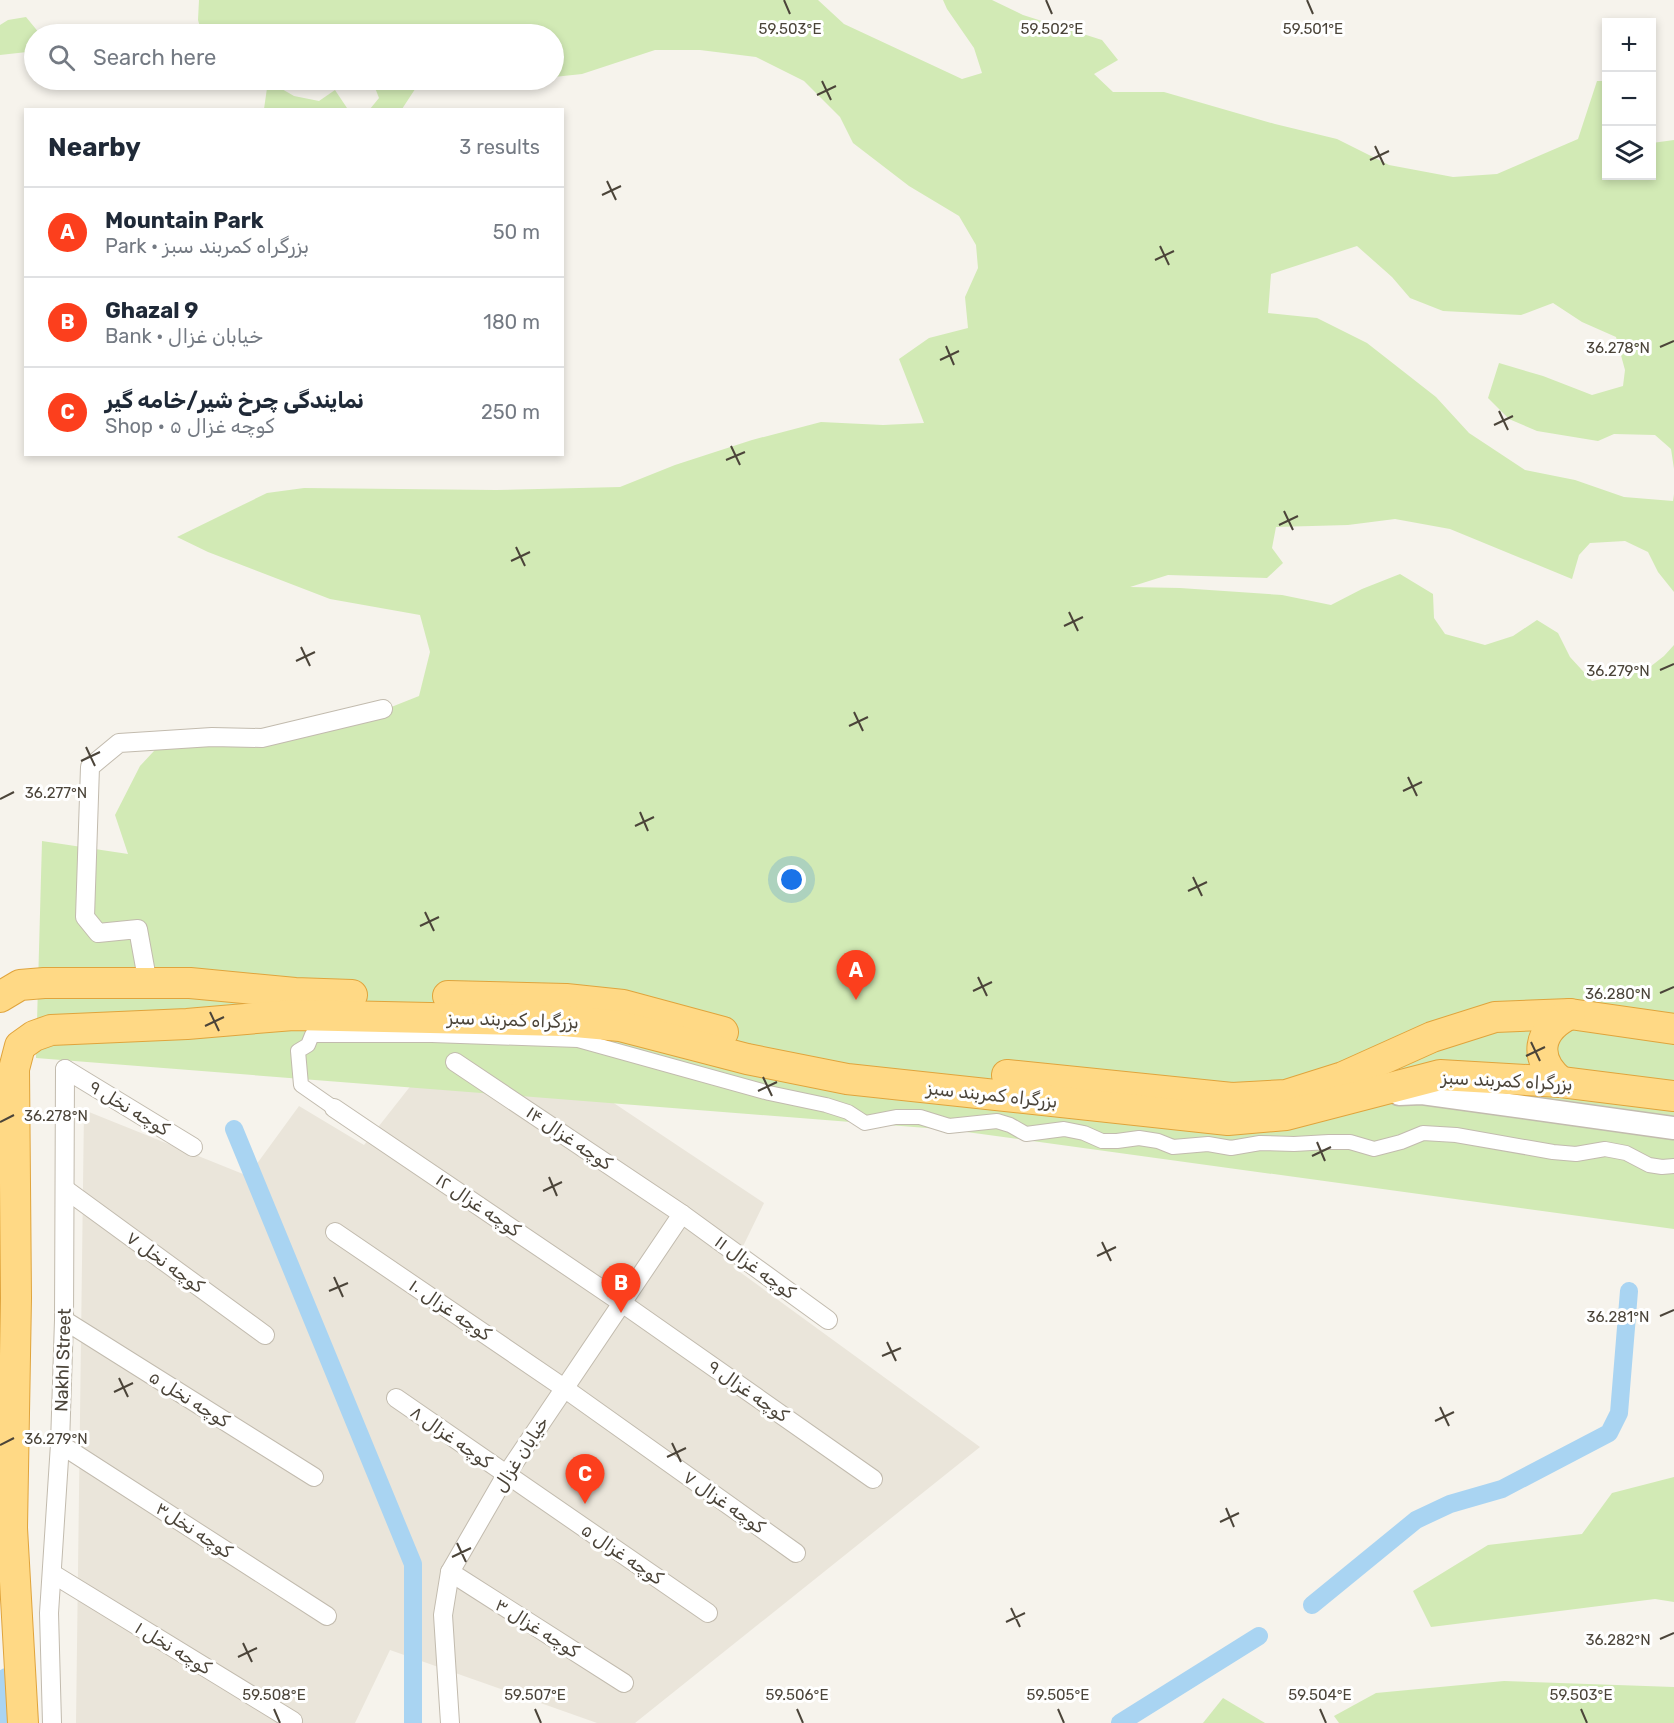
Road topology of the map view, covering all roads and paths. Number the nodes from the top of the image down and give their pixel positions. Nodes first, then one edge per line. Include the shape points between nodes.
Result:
1 (383, 709) dead end
2 (190, 983) junction
3 (148, 984) junction
4 (0, 997) edge
5 (1570, 1014) junction
6 (187, 1024) junction
7 (1674, 1029) edge
8 (455, 1062) dead end
9 (65, 1069) joint
10 (1561, 1082) junction
11 (1674, 1096) edge
12 (1352, 1097) junction
13 (334, 1108) joint
14 (1674, 1128) edge
15 (193, 1147) dead end
16 (1674, 1166) edge
17 (65, 1189) junction
18 (682, 1214) junction
19 (335, 1232) dead end
20 (622, 1303) junction
21 (64, 1320) junction
22 (828, 1320) dead end
23 (265, 1335) dead end
24 (564, 1388) junction
25 (396, 1398) dead end
26 (60, 1444) junction
27 (506, 1475) junction
28 (314, 1477) dead end
29 (873, 1479) dead end
30 (796, 1553) dead end
31 (450, 1572) junction
32 (53, 1574) junction
33 (708, 1613) dead end
34 (327, 1616) dead end
35 (624, 1683) dead end
36 (293, 1721) dead end
37 (23, 1723) edge
38 (52, 1723) edge
39 (450, 1723) edge

1 - 3 street via 262,738 119,743 90,767 85,917 98,933 138,929
2 - 3 highway, بزرگراه کمربند سبز
2 - 5 highway, بزرگراه کمربند سبز via 295,993 566,999 623,1005 752,1040 848,1059 1232,1098 1286,1095 1343,1077 1432,1037 1495,1017
2 - 6 highway via 199,994 200,1005
3 - 4 highway, بزرگراه کمربند سبز via 20,985
5 - 7 highway, بزرگراه کمربند سبز
5 - 10 highway via 1547,1032 1542,1045 1543,1060
6 - 12 highway, بزرگراه کمربند سبز via 321,1015 620,1026 747,1059 847,1079 1228,1120 1286,1115
6 - 37 highway, بزرگراه کمربند سبز via 51,1030 20,1046 14,1070 12,1528
8 - 18 street, کوچه غزال ۱۴
9 - 15 street, کوچه نخل ۹
9 - 17 street, Nakhl Street
10 - 11 highway, بزرگراه کمربند سبز
10 - 12 highway, بزرگراه کمربند سبز via 1440,1075
12 - 14 street via 1422,1093
13 - 16 street via 301,1085 298,1051 308,1045 312,1035 578,1040 826,1105 865,1123 920,1117 949,1126 997,1121 1026,1134 1064,1129 1102,1141 1139,1137 1173,1147 1350,1142 1374,1149 1423,1133 1553,1152 1576,1154 1605,1149 1626,1153 1649,1165
13 - 20 street, کوچه غزال ۱۲
17 - 21 street, Nakhl Street
17 - 23 street, کوچه نخل ۷
18 - 20 street, خیابان غزال
18 - 22 street, کوچه غزال ۱۱
19 - 24 street, کوچه غزال ۱۰
20 - 24 street, خیابان غزال
20 - 29 street, کوچه غزال ۹
21 - 26 street, Nakhl Street
21 - 28 street, کوچه نخل ۵
24 - 27 street, خیابان غزال
24 - 30 street, کوچه غزال ۷
25 - 27 street, کوچه غزال ۸
26 - 32 street, Nakhl Street
26 - 34 street, کوچه نخل۳
27 - 31 street, خیابان غزال
27 - 33 street, کوچه غزال ۵
31 - 35 street, کوچه غزال ۳
31 - 39 street, خیابان غزال via 443,1615
32 - 36 street, کوچه نخل ۱
32 - 38 street, Nakhl Street via 49,1613

